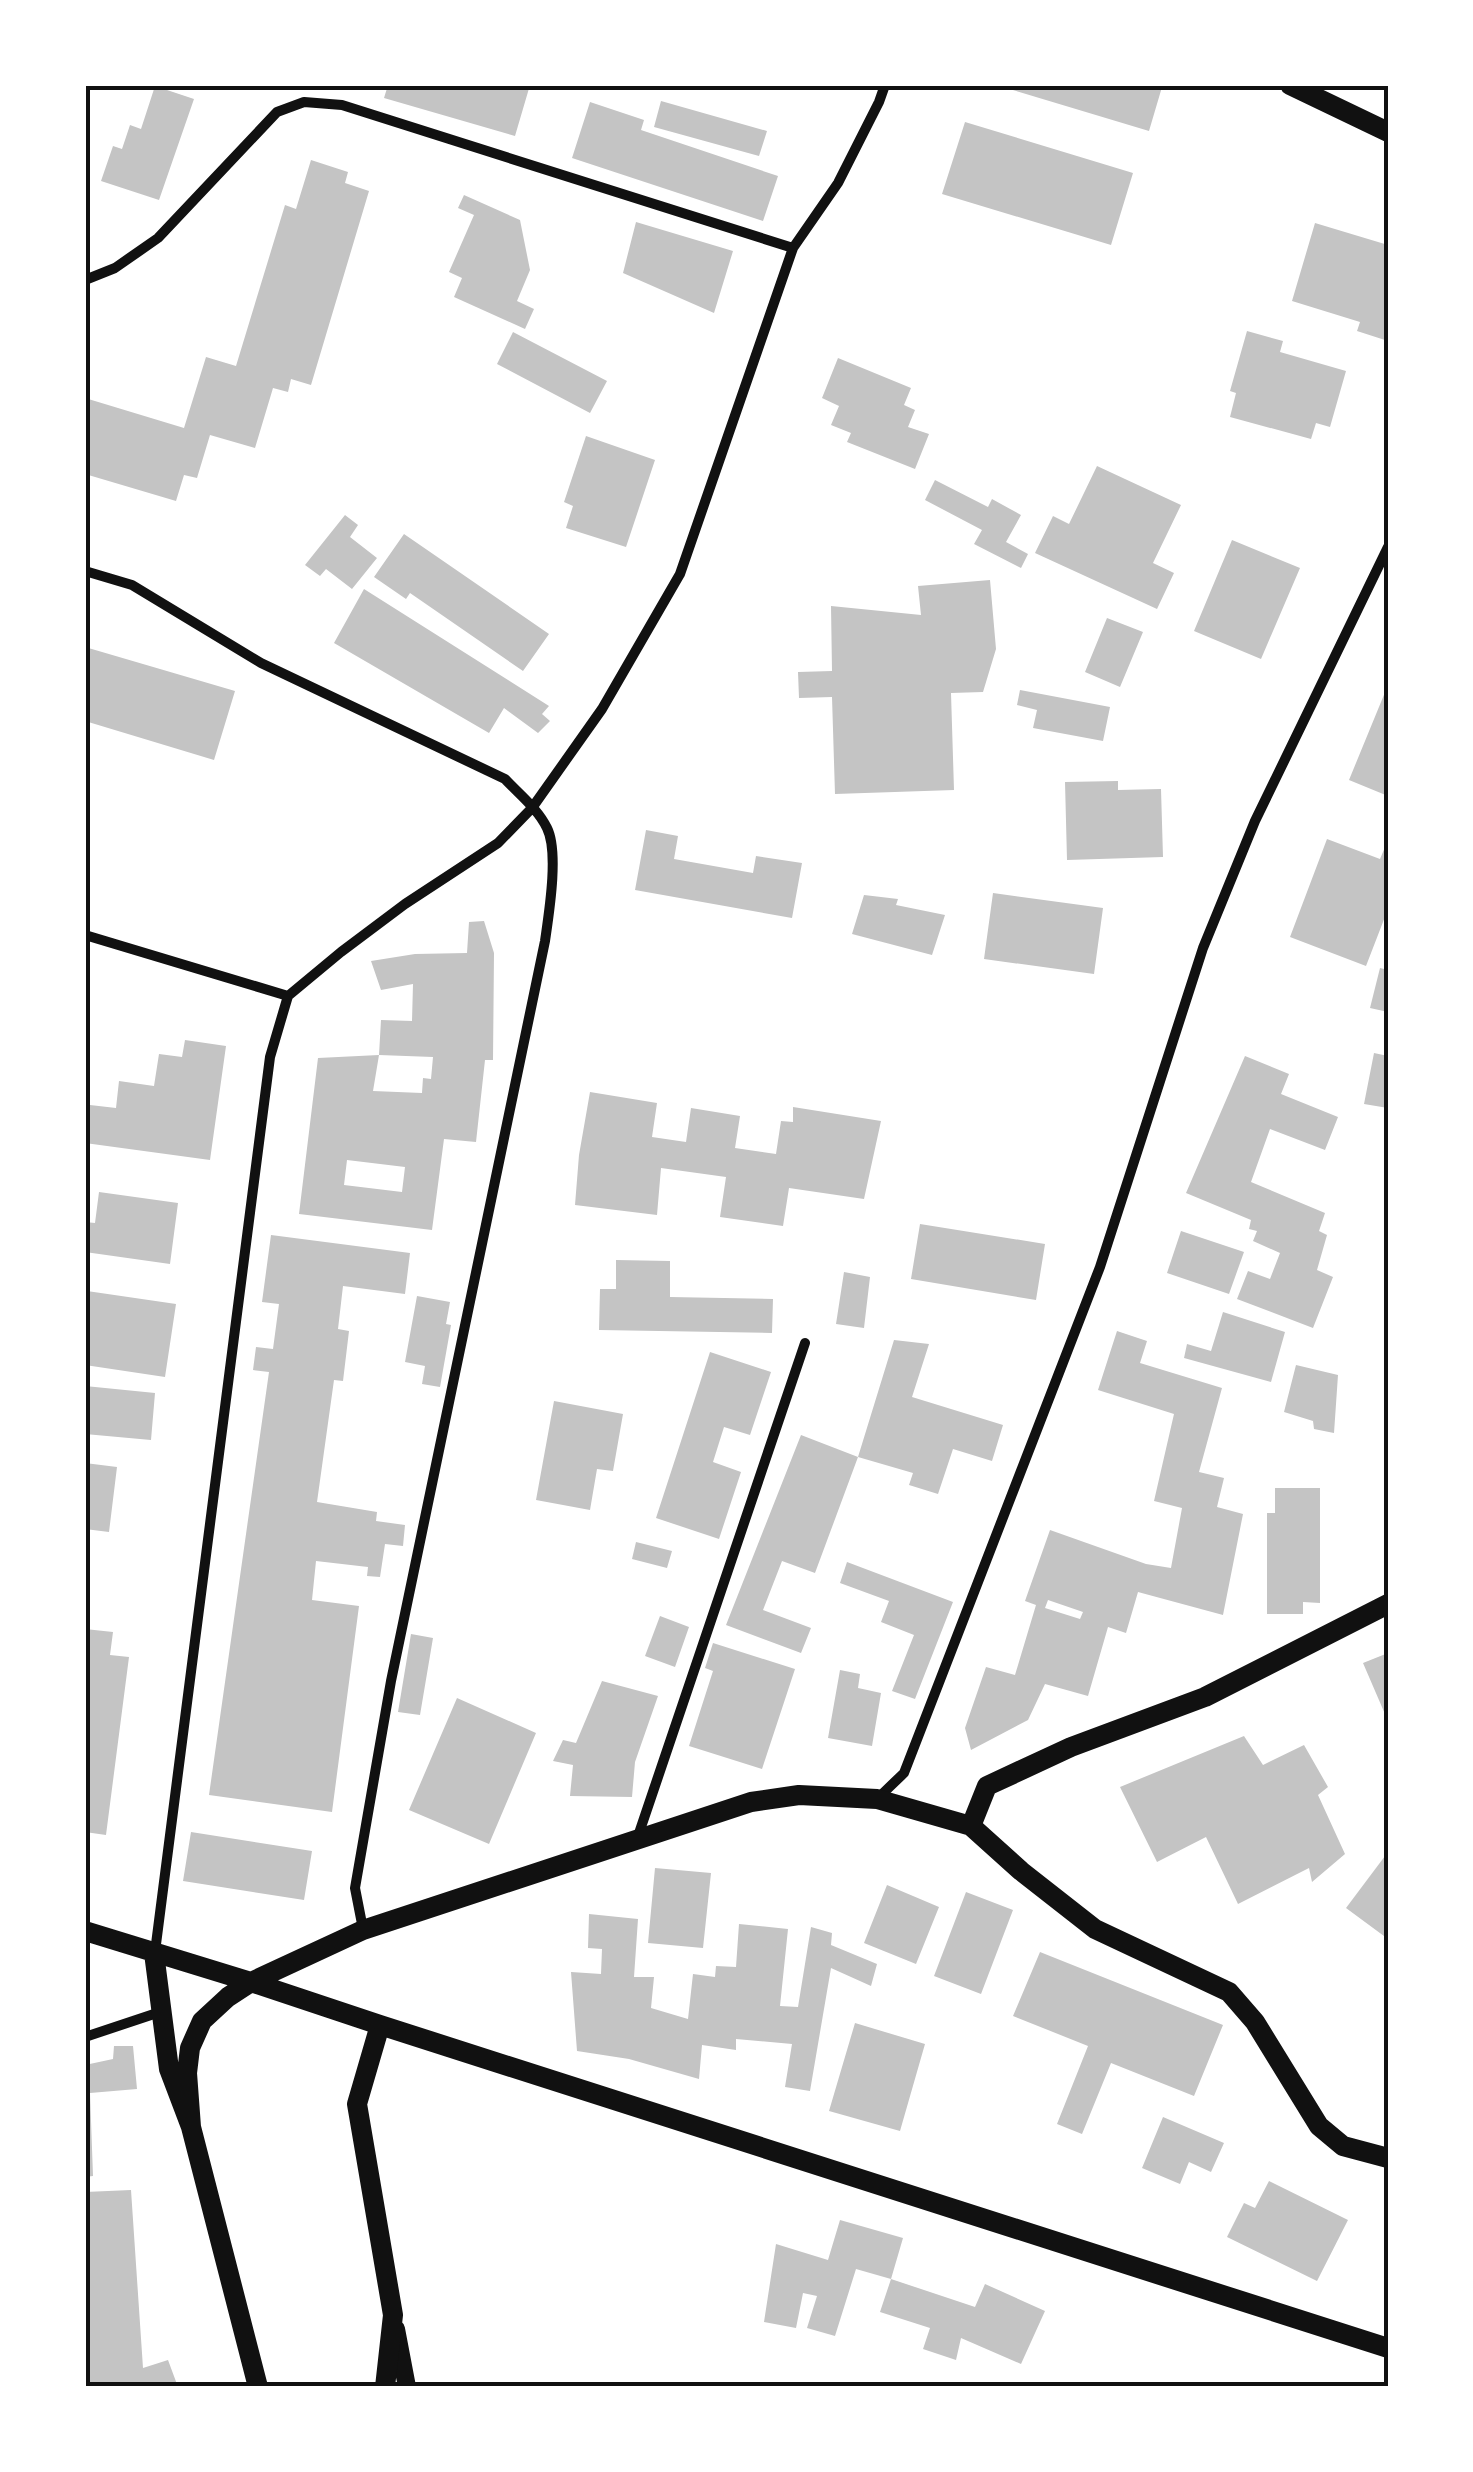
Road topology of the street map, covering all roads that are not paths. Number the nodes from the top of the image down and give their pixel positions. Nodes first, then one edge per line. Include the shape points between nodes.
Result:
1 (885, 85) edge
2 (1290, 85) edge
3 (1388, 132) edge
4 (793, 248) junction
5 (85, 280) edge
6 (1388, 547) edge
7 (85, 571) edge
8 (532, 808) junction
9 (85, 935) edge
10 (288, 996) junction
11 (805, 1343) dead end
12 (1388, 1604) edge
13 (878, 1799) junction
14 (971, 1826) junction
15 (637, 1840) junction
16 (363, 1930) junction
17 (85, 1931) edge
18 (154, 1953) junction
19 (251, 1982) junction
20 (160, 2012) junction
21 (380, 2025) junction
22 (85, 2038) edge
23 (190, 2127) junction
24 (1388, 2158) edge
25 (393, 2315) junction
26 (1388, 2348) edge
27 (258, 2387) edge
28 (385, 2387) edge
29 (407, 2387) edge

1 - 4 street via 838,182
2 - 3 main road
4 - 5 street via 342,105 304,102 278,112 158,238
4 - 8 street via 680,574 602,708
6 - 13 street via 1247,839 1203,948 1100,1267 904,1773
7 - 8 street via 132,585 261,662 505,779
8 - 10 street via 498,844 406,904
8 - 16 street via 550,831 553,876 545,940 391,1682 355,1888
9 - 10 street
10 - 18 street via 270,1057
11 - 15 street
12 - 14 main road via 1205,1697 987,1786
13 - 14 main road
13 - 15 main road via 799,1795 751,1802
14 - 24 main road via 1094,1928 1229,1992 1319,2126 1343,2146
15 - 16 main road
16 - 19 main road
17 - 18 main road
18 - 19 main road
18 - 20 main road
19 - 21 main road
19 - 23 main road via 202,2021 190,2048
20 - 22 street
20 - 23 main road via 168,2068
21 - 25 main road via 357,2104
21 - 26 main road
23 - 27 main road
25 - 28 main road
25 - 29 street

